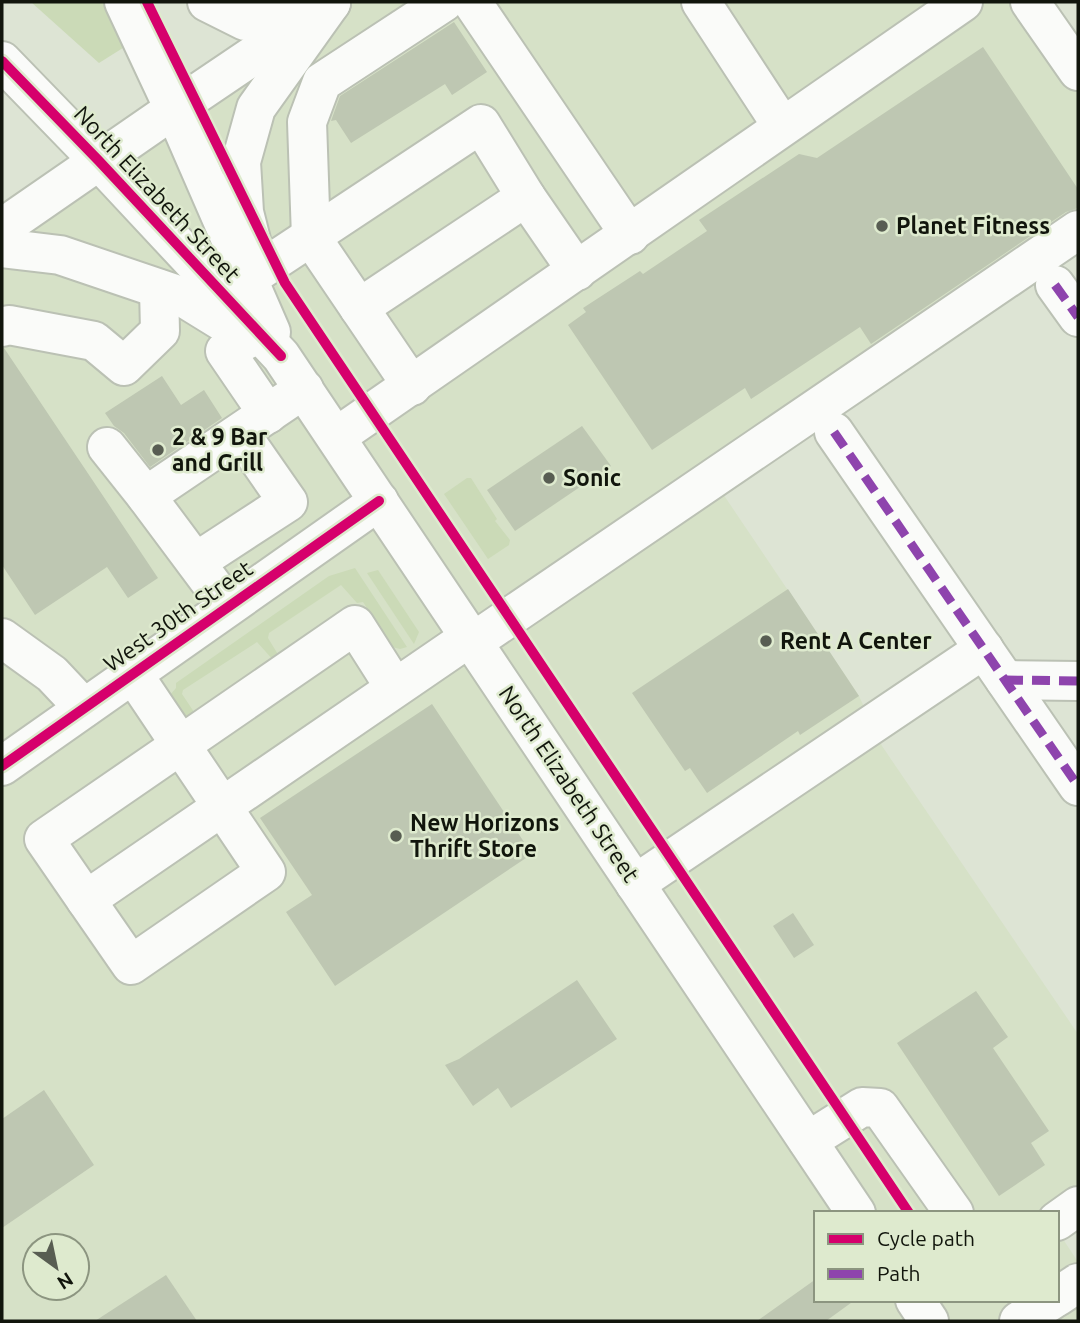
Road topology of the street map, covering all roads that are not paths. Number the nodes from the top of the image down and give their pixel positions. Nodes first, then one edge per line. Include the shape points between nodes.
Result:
1 (124, 2) edge
2 (207, 2) edge
3 (332, 2) edge
4 (444, 2) edge
5 (471, 2) edge
6 (701, 2) edge
7 (963, 2) edge
8 (1030, 2) edge
9 (2, 61) edge
10 (1078, 71) edge
11 (174, 109) junction
12 (782, 127) junction
13 (99, 161) junction
14 (526, 197) junction
15 (2, 228) edge
16 (1078, 230) edge
17 (630, 234) junction
18 (311, 237) junction
19 (2, 248) edge
20 (259, 271) junction
21 (577, 271) junction
22 (1055, 285) dead end
23 (159, 289) junction
24 (359, 308) junction
25 (1078, 317) edge
26 (2, 327) edge
27 (265, 347) junction
28 (412, 386) junction
29 (304, 389) junction
30 (254, 423) junction
31 (834, 432) dead end
32 (336, 437) junction
33 (107, 447) dead end
34 (146, 496) junction
35 (379, 501) junction
36 (288, 502) junction
37 (240, 533) junction
38 (316, 544) junction
39 (196, 562) junction
40 (269, 577) junction
41 (228, 606) junction
42 (2, 638) edge
43 (471, 640) junction
44 (995, 664) junction
45 (133, 674) junction
46 (1078, 681) edge
47 (395, 688) junction
48 (84, 708) junction
49 (181, 745) junction
50 (2, 766) edge
51 (1078, 786) edge
52 (222, 807) junction
53 (635, 884) junction
54 (86, 900) junction
55 (808, 1140) junction
56 (1078, 1206) edge
57 (855, 1211) edge
58 (953, 1211) edge
59 (1059, 1220) edge
60 (1078, 1283) edge
61 (1059, 1296) edge
62 (1049, 1302) edge
63 (1019, 1321) edge

1 - 11 main road, North Elizabeth Street
2 - 3 main road via 244,21
3 - 11 main road
3 - 20 main road via 256,108 241,162 244,212
4 - 18 main road via 322,82 307,122
5 - 17 main road
6 - 12 main road
7 - 12 main road
8 - 10 main road
9 - 13 main road, North Elizabeth Street
11 - 13 main road
11 - 27 main road, North Elizabeth Street
12 - 17 main road
13 - 15 main road
13 - 27 main road, North Elizabeth Street
14 - 18 main road via 481,124
14 - 21 main road
14 - 24 main road
16 - 43 main road
17 - 21 main road
18 - 20 main road
18 - 24 main road
19 - 23 main road via 60,255
20 - 27 main road
21 - 28 main road
22 - 25 main road
23 - 26 main road via 160,331 124,366 93,341
23 - 27 main road via 181,296
24 - 28 main road
27 - 29 main road, North Elizabeth Street
27 - 30 main road via 225,351
28 - 32 main road
29 - 30 main road
29 - 32 main road, North Elizabeth Street
30 - 34 main road
30 - 36 main road
31 - 44 main road
32 - 35 main road, North Elizabeth Street
33 - 34 main road
34 - 39 main road
35 - 38 main road, West 30th Street
35 - 43 main road, North Elizabeth Street
36 - 37 main road
36 - 38 main road
37 - 39 main road
37 - 40 main road
38 - 40 main road, West 30th Street
39 - 41 main road
40 - 41 main road, West 30th Street
41 - 45 main road, West 30th Street
42 - 48 main road via 52,674
43 - 47 main road
43 - 53 main road, North Elizabeth Street
44 - 46 main road
44 - 51 main road
44 - 53 main road
45 - 48 main road, West 30th Street
45 - 49 main road
47 - 49 main road via 355,625
47 - 52 main road
48 - 50 main road, West 30th Street
49 - 52 main road
49 - 54 main road via 44,839
52 - 54 main road
52 - 54 main road via 266,872 131,965
53 - 55 main road, North Elizabeth Street
55 - 57 main road, North Elizabeth Street
55 - 58 main road via 862,1107 880,1108
56 - 59 main road
60 - 61 main road
62 - 63 main road

